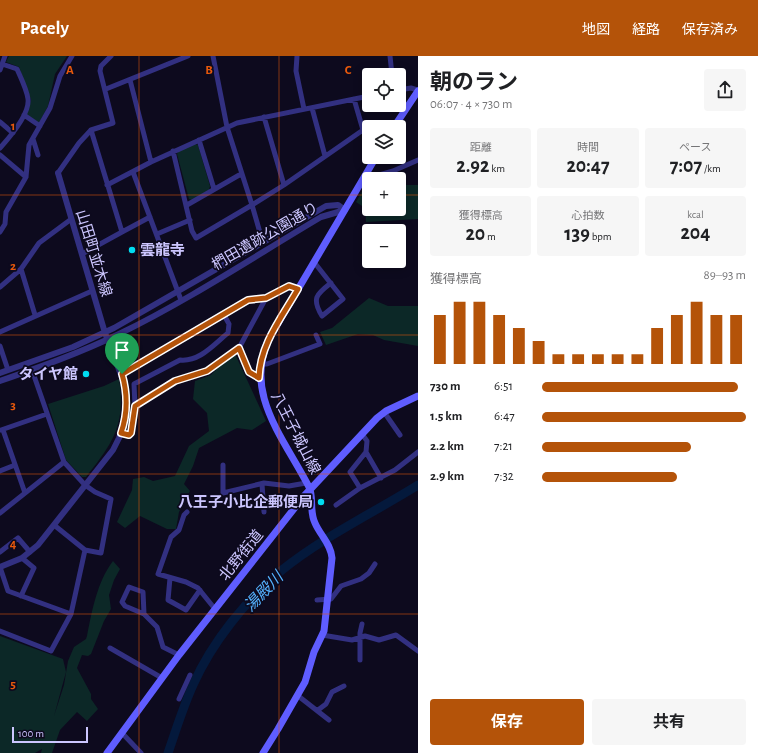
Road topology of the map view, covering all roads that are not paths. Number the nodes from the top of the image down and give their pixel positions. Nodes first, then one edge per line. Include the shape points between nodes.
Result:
1 (5, 56) edge
2 (72, 56) edge
3 (111, 56) edge
4 (187, 56) edge
5 (213, 56) edge
6 (297, 56) edge
7 (390, 56) edge
8 (2, 64) junction
9 (391, 68) edge
10 (0, 70) edge
11 (130, 80) junction
12 (406, 89) edge
13 (106, 90) junction
14 (418, 91) edge
15 (362, 97) edge
16 (354, 99) junction
17 (312, 108) junction
18 (304, 109) junction
19 (24, 115) junction
20 (264, 118) junction
21 (399, 120) edge
22 (0, 122) edge
23 (362, 124) edge
24 (40, 126) junction
25 (227, 127) junction
26 (91, 130) junction
27 (362, 131) edge
28 (13, 133) junction
29 (33, 139) junction
30 (198, 140) junction
31 (0, 148) edge
32 (173, 151) junction
33 (0, 155) edge
34 (38, 155) dead end
35 (325, 156) junction
36 (418, 160) edge
37 (151, 162) junction
38 (133, 172) junction
39 (389, 172) edge
40 (58, 173) joint
41 (241, 174) junction
42 (26, 177) junction
43 (362, 180) edge
44 (107, 185) junction
45 (284, 185) junction
46 (214, 189) junction
47 (187, 205) junction
48 (252, 205) junction
49 (345, 210) junction
50 (150, 217) junction
51 (70, 220) junction
52 (190, 220) junction
53 (0, 232) edge
54 (122, 232) junction
55 (157, 234) junction
56 (263, 242) junction
57 (82, 254) junction
58 (314, 262) junction
59 (20, 268) junction
60 (331, 283) junction
61 (0, 287) edge
62 (298, 289) junction
63 (92, 291) junction
64 (179, 292) junction
65 (266, 298) junction
66 (181, 300) junction
67 (35, 315) junction
68 (224, 315) junction
69 (0, 332) edge
70 (105, 333) junction
71 (316, 335) dead end
72 (107, 340) junction
73 (0, 346) edge
74 (239, 348) junction
75 (260, 364) junction
76 (8, 370) junction
77 (32, 370) junction
78 (0, 373) edge
79 (122, 374) junction
80 (259, 378) junction
81 (0, 381) edge
82 (418, 396) edge
83 (135, 406) junction
84 (384, 412) junction
85 (47, 414) junction
86 (2, 430) edge
87 (121, 433) junction
88 (362, 434) junction
89 (400, 435) dead end
90 (366, 452) junction
91 (418, 452) edge
92 (64, 462) junction
93 (15, 465) junction
94 (223, 465) dead end
95 (0, 471) edge
96 (381, 478) junction
97 (306, 482) junction
98 (262, 484) junction
99 (85, 485) junction
100 (360, 488) junction
101 (310, 490) junction
102 (25, 493) junction
103 (336, 505) dead end
104 (187, 512) dead end
105 (264, 512) dead end
106 (0, 513) edge
107 (54, 525) junction
108 (85, 550) junction
109 (0, 552) edge
110 (30, 552) junction
111 (22, 558) junction
112 (375, 564) dead end
113 (0, 567) edge
114 (170, 578) junction
115 (200, 590) junction
116 (21, 596) junction
117 (317, 600) dead end
118 (328, 600) junction
119 (215, 609) junction
120 (71, 614) junction
121 (144, 614) junction
122 (362, 624) dead end
123 (0, 631) edge
124 (322, 635) junction
125 (360, 637) junction
126 (110, 648) dead end
127 (418, 651) edge
128 (179, 655) junction
129 (360, 660) dead end
130 (190, 675) dead end
131 (162, 678) junction
132 (344, 686) dead end
133 (297, 695) junction
134 (180, 699) dead end
135 (318, 710) junction
136 (330, 720) dead end
137 (122, 733) junction
138 (107, 753) edge
139 (141, 753) edge
140 (263, 753) edge

1 - 8 street
2 - 24 street via 60,76 50,108
3 - 13 street via 101,66 100,71
4 - 11 street
5 - 25 street
6 - 18 street via 296,70
7 - 9 street
8 - 10 street
8 - 19 street via 17,69 29,100
11 - 13 street
11 - 37 street
12 - 14 street
13 - 26 street via 113,123
14 - 21 main road
15 - 16 street
16 - 17 street
16 - 23 street
17 - 18 street
17 - 35 street
18 - 20 street
19 - 24 street
19 - 28 street
20 - 25 street
20 - 45 street
22 - 28 street
24 - 29 street
25 - 30 street
25 - 41 street
26 - 40 street
26 - 44 street
27 - 35 street
28 - 31 street
29 - 34 street
29 - 42 street via 29,145
30 - 32 street
30 - 46 street
32 - 37 street
32 - 47 street
33 - 42 street
35 - 45 street
36 - 39 street
37 - 38 street
38 - 44 street
38 - 50 street
40 - 51 street, 山田町並木線
41 - 46 street
41 - 48 street
42 - 53 street via 6,212 5,224
43 - 49 main road, 八王子城山線
44 - 54 street
45 - 48 street
46 - 47 street
47 - 52 street
48 - 52 street via 196,238
48 - 56 street
49 - 56 street, 椚田遺跡公園通り via 338,205 326,206
49 - 58 main road, 八王子城山線
49 - 66 street, 椚田遺跡公園通り via 321,217
50 - 54 street
50 - 55 street
51 - 57 street, 山田町並木線
51 - 59 street via 39,243
52 - 55 street
54 - 57 street
55 - 64 street
56 - 64 street, 椚田遺跡公園通り
57 - 63 street, 山田町並木線
58 - 60 street
58 - 62 main road, 八王子城山線
59 - 61 street
59 - 67 street
60 - 60 street via 318,294 316,302 322,316 343,299
62 - 65 street via 289,286
62 - 75 main road, 八王子城山線 via 267,342
63 - 67 street
63 - 70 street, 山田町並木線
64 - 66 street
64 - 70 street, 椚田遺跡公園通り
65 - 68 street via 248,300
65 - 74 street
66 - 72 street, 椚田遺跡公園通り
67 - 69 street
68 - 79 street
68 - 83 street via 229,324 228,333 199,357 180,360 134,384
70 - 72 street, 山田町並木線
70 - 76 street, 椚田遺跡公園通り
71 - 75 street via 320,344 267,364
72 - 77 street, 椚田遺跡公園通り
72 - 79 street, 山田町並木線
73 - 76 street
74 - 80 street via 249,372
74 - 83 street via 207,371 175,381
75 - 80 main road, 八王子城山線
76 - 78 street, 椚田遺跡公園通り
77 - 81 street, 椚田遺跡公園通り
77 - 85 street
79 - 87 street, 山田町並木線 via 127,402
80 - 97 main road, 八王子城山線 via 266,406
82 - 84 main road, 北野街道
83 - 87 street via 131,433
84 - 88 main road, 北野街道
84 - 89 street
85 - 86 street
85 - 92 street
86 - 93 street
87 - 99 street, 山田町並木線 via 110,453
88 - 90 street via 367,441
88 - 101 main road, 北野街道
90 - 96 street
90 - 100 street via 350,472
91 - 96 street
92 - 99 street
92 - 102 street
93 - 95 street
93 - 102 street
94 - 98 street via 223,493
96 - 100 street
97 - 98 street via 289,486
97 - 101 main road, 八王子城山線
98 - 105 street
99 - 107 street, 山田町並木線
99 - 108 street via 110,497 112,501 101,553
100 - 103 street
101 - 118 main road, 八王子城山線 via 313,517 330,547 332,558
101 - 119 main road, 北野街道
102 - 106 street
104 - 114 street via 179,530 171,537 158,571 160,576
107 - 108 street
107 - 110 street, 山田町並木線
108 - 120 street
109 - 110 street via 18,538
110 - 111 street, 山田町並木線
111 - 113 street, 山田町並木線
111 - 116 street via 34,568
112 - 118 street via 369,573 355,583 341,586 334,597
113 - 116 street via 8,591
114 - 115 street via 186,582
114 - 115 street via 168,600 186,610
115 - 119 street
116 - 120 street
117 - 118 street
118 - 124 main road
119 - 128 main road, 北野街道
120 - 123 street via 51,650
121 - 121 street via 125,606 122,602 129,587 144,592
121 - 128 street via 157,627 163,647
122 - 125 street
124 - 125 street via 344,640
124 - 133 main road
125 - 127 street via 379,640 396,635
125 - 129 street
126 - 131 street
128 - 131 main road, 北野街道
130 - 134 street
131 - 137 main road, 北野街道
132 - 135 street via 332,692 326,704
133 - 135 street
133 - 140 main road
135 - 136 street
137 - 138 main road, 北野街道
137 - 139 street

